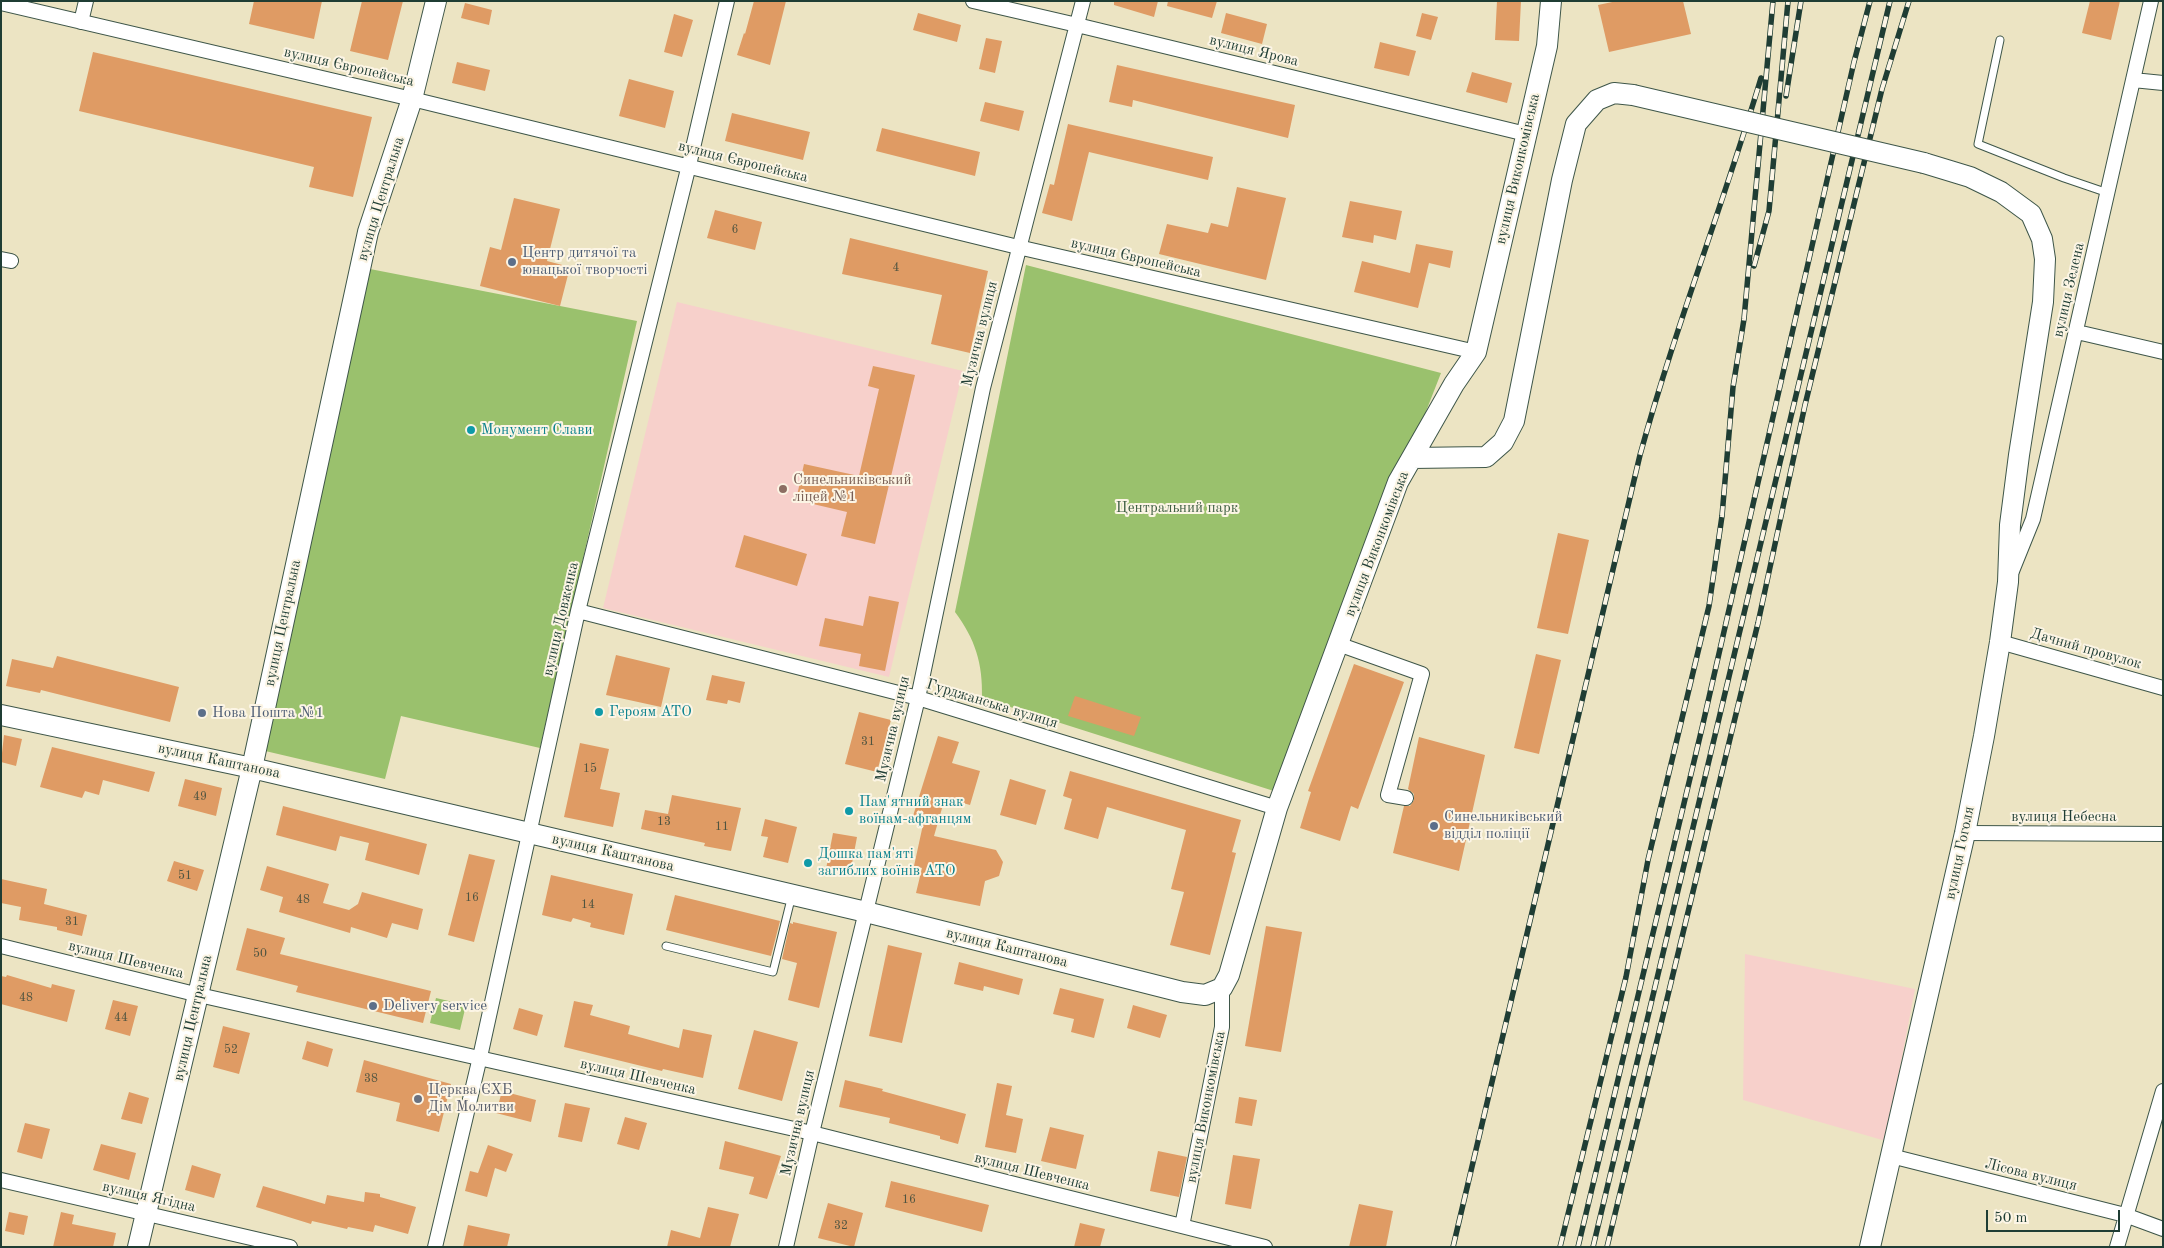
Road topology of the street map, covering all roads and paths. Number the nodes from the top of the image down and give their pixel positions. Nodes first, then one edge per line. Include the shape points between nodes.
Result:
1 (86, 1) edge
2 (436, 1) edge
3 (727, 1) edge
4 (973, 1) edge
5 (1083, 1) edge
6 (1551, 1) edge
7 (2152, 1) edge
8 (1, 3) edge
9 (81, 22) junction
10 (1077, 25) junction
11 (2000, 40) dead end
12 (2134, 80) junction
13 (2163, 83) edge
14 (412, 99) junction
15 (1526, 134) junction
16 (689, 166) junction
17 (2108, 193) junction
18 (1018, 247) junction
19 (2076, 332) junction
20 (1476, 352) junction
21 (2163, 352) edge
22 (1412, 458) junction
23 (2008, 582) junction
24 (578, 611) junction
25 (2000, 642) junction
26 (1338, 644) junction
27 (2163, 688) edge
28 (918, 698) junction
29 (1, 715) edge
30 (252, 768) junction
31 (1406, 798) dead end
32 (1277, 808) junction
33 (1965, 832) junction
34 (530, 833) junction
35 (2163, 834) edge
36 (792, 895) junction
37 (866, 912) junction
38 (1, 946) edge
39 (666, 946) dead end
40 (1225, 982) junction
41 (199, 995) junction
42 (480, 1057) junction
43 (2163, 1091) edge
44 (812, 1133) junction
45 (1891, 1156) junction
46 (1, 1180) edge
47 (146, 1213) junction
48 (2125, 1216) junction
49 (1182, 1226) junction
50 (2163, 1229) edge
51 (138, 1247) edge
52 (290, 1247) edge
53 (435, 1247) edge
54 (786, 1247) edge
55 (1265, 1247) edge
56 (1870, 1247) edge
57 (2116, 1247) edge

1 - 9 street
2 - 14 street, вулиця Центральна
3 - 16 street, вулиця Довженка
4 - 10 street, вулиця Ярова
5 - 10 street, Музична вулиця
6 - 15 street, вулиця Виконкомівська via 1547,46
7 - 12 street, вулиця Зелена
8 - 9 street, вулиця Європейська
9 - 14 street, вулиця Європейська
10 - 15 street, вулиця Ярова
10 - 18 street, Музична вулиця
11 - 17 lane via 1978,144
12 - 13 street
12 - 17 street, вулиця Зелена
14 - 16 street, вулиця Європейська
14 - 30 street, вулиця Центральна via 368,232
15 - 20 street, вулиця Виконкомівська
16 - 18 street, вулиця Європейська
16 - 24 street, вулиця Довженка
17 - 19 street, вулиця Зелена
18 - 20 street, вулиця Європейська
18 - 28 street, Музична вулиця via 983,388
19 - 21 street
19 - 23 street, вулиця Зелена via 2033,519
20 - 22 street, вулиця Виконкомівська
22 - 23 street, вулиця Гоголя, bridge via 1486,457 1503,442 1514,421 1576,124 1597,100 1614,92 1924,163 1970,177 2001,192 2031,214 2042,239 2045,260 2043,302 2010,525
22 - 26 street, вулиця Виконкомівська via 1398,482
23 - 25 street, вулиця Гоголя
24 - 28 street, Гурджанська вулиця
24 - 34 street, вулиця Довженка
25 - 27 street, Дачний провулок
25 - 33 street, вулиця Гоголя
26 - 31 street via 1422,674 1388,795
26 - 32 street, вулиця Виконкомівська
28 - 32 street, Гурджанська вулиця
28 - 37 street, Музична вулиця
29 - 30 street, вулиця Каштанова
30 - 34 street, вулиця Каштанова
30 - 41 street, вулиця Центральна
32 - 40 street, вулиця Виконкомівська
33 - 35 street, вулиця Небесна
33 - 45 street, вулиця Гоголя
34 - 36 street, вулиця Каштанова
34 - 42 street, вулиця Довженка
36 - 37 street, вулиця Каштанова
36 - 39 lane via 773,972
37 - 40 street, вулиця Каштанова via 1182,992 1205,995
37 - 44 street, Музична вулиця
38 - 41 street, вулиця Шевченка
40 - 49 street, вулиця Виконкомівська via 1222,1026
41 - 42 street, вулиця Шевченка
41 - 47 street, вулиця Центральна
42 - 44 street, вулиця Шевченка
42 - 53 street, вулиця Довженка
43 - 48 street
44 - 49 street, вулиця Шевченка
44 - 54 street, Музична вулиця
45 - 48 street, Лісова вулиця
45 - 56 street, вулиця Гоголя
46 - 47 street, вулиця Ягідна
47 - 51 street, вулиця Центральна
47 - 52 street, вулиця Ягідна
48 - 50 street, Лісова вулиця
48 - 57 street
49 - 55 street, вулиця Шевченка

